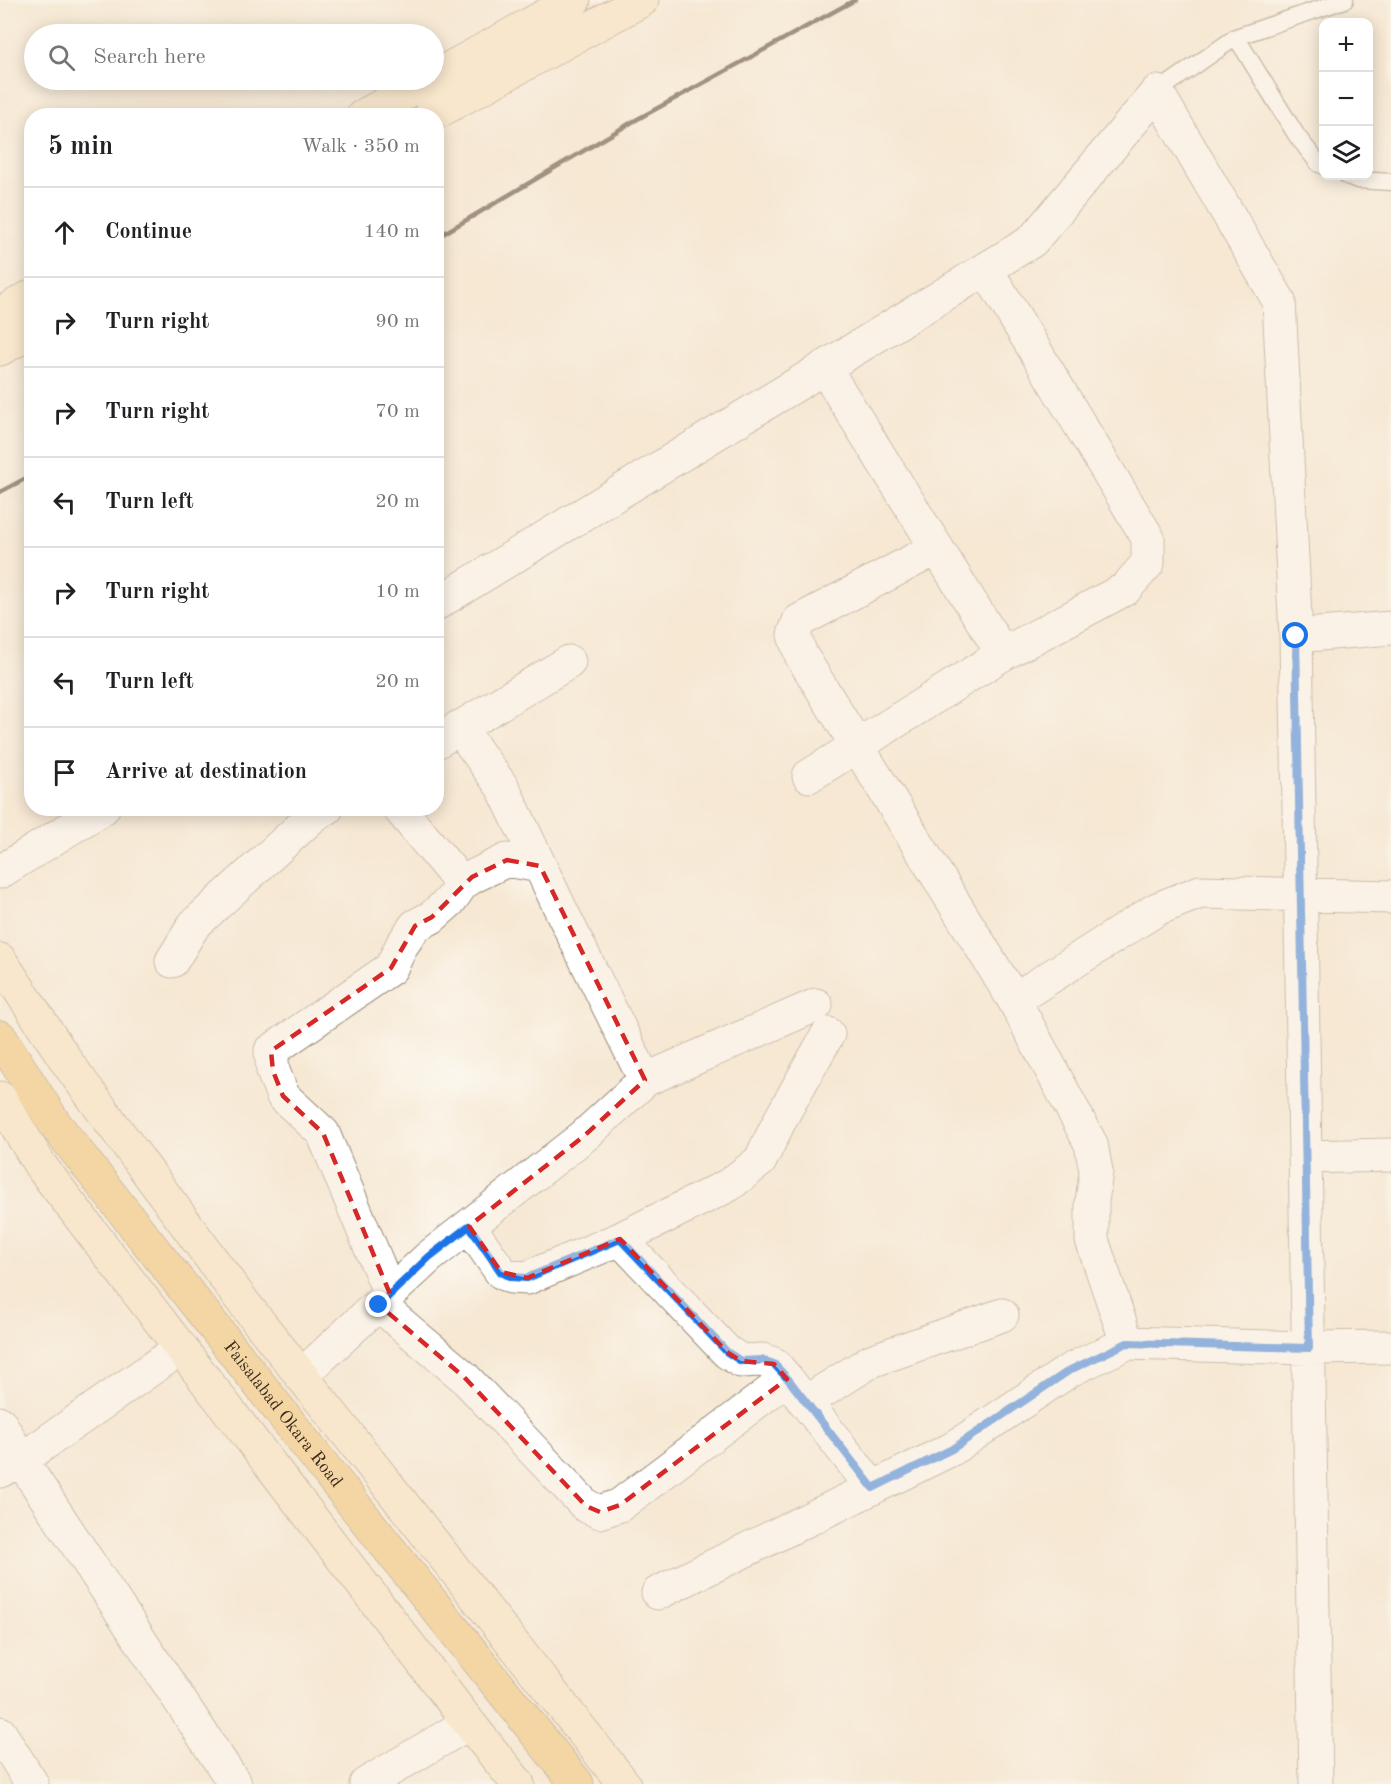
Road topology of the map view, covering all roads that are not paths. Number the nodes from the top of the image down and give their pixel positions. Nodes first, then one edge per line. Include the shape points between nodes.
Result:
1 (574, 0) edge
2 (642, 0) edge
3 (1345, 0) edge
4 (1236, 37) junction
5 (444, 72) edge
6 (411, 90) edge
7 (1157, 92) junction
8 (378, 108) edge
9 (444, 108) edge
10 (1319, 163) edge
11 (1358, 180) edge
12 (1391, 182) edge
13 (986, 269) junction
14 (24, 300) edge
15 (0, 314) edge
16 (24, 336) edge
17 (0, 349) edge
18 (824, 367) junction
19 (937, 548) junction
20 (444, 599) edge
21 (1391, 628) edge
22 (1296, 636) junction
23 (1003, 654) junction
24 (569, 662) dead end
25 (448, 735) edge
26 (856, 746) junction
27 (808, 776) dead end
28 (90, 816) edge
29 (313, 816) edge
30 (406, 816) edge
31 (540, 866) junction
32 (0, 872) edge
33 (462, 884) junction
34 (1302, 896) junction
35 (1391, 897) edge
36 (0, 960) edge
37 (172, 962) dead end
38 (1014, 1000) junction
39 (0, 1037) edge
40 (645, 1080) junction
41 (0, 1098) edge
42 (1391, 1155) edge
43 (1306, 1157) junction
44 (469, 1226) junction
45 (620, 1239) junction
46 (384, 1300) junction
47 (1002, 1315) dead end
48 (1127, 1343) junction
49 (1391, 1347) edge
50 (181, 1348) junction
51 (1309, 1348) junction
52 (300, 1376) junction
53 (796, 1391) junction
54 (0, 1423) edge
55 (11, 1466) edge
56 (873, 1488) junction
57 (658, 1593) dead end
58 (469, 1723) junction
59 (0, 1733) edge
60 (32, 1784) edge
61 (235, 1784) edge
62 (366, 1784) edge
63 (519, 1784) edge
64 (577, 1784) edge
65 (624, 1784) edge
66 (1316, 1784) edge

1 - 5 main road
2 - 9 main road
3 - 4 lane
4 - 7 lane
4 - 10 lane via 1297,136
6 - 8 main road
7 - 13 street via 1032,241
7 - 22 street via 1279,301
11 - 12 lane
13 - 18 street
13 - 23 street via 1148,538 1148,563 1125,589
14 - 15 main road
16 - 17 main road
18 - 19 street
18 - 20 street
19 - 23 street
19 - 26 street via 799,621 794,635 801,655
21 - 22 street
22 - 34 street
23 - 26 street
24 - 25 street
25 - 31 street via 503,788
26 - 27 street
26 - 38 street
28 - 32 street
29 - 37 street via 194,925
30 - 33 street
31 - 33 street via 507,860
31 - 40 street
33 - 46 street via 450,901 415,926 391,968 271,1051 273,1071 283,1096 323,1133
34 - 35 street
34 - 38 street via 1200,892 1157,909
34 - 43 street
36 - 52 main road via 69,1065
38 - 48 street via 1091,1144 1096,1171 1092,1240
39 - 64 main road, Faisalabad Okara Road via 55,1124
40 - 44 street via 584,1136
40 - 45 street via 822,1019 760,1161 729,1185
41 - 50 main road via 40,1166
42 - 43 street
43 - 51 street
44 - 45 street via 501,1272 511,1277 527,1278
44 - 46 street
45 - 53 street via 727,1352 741,1361 774,1364
46 - 52 street
46 - 53 street via 464,1377 586,1506 600,1512 620,1505
47 - 53 street
48 - 51 street
48 - 56 street via 1070,1370 952,1449
49 - 51 street
50 - 55 street
50 - 58 main road
51 - 66 street
52 - 65 main road
53 - 56 street
54 - 55 street
55 - 61 street
56 - 57 street
58 - 62 street
58 - 63 main road
59 - 60 street

